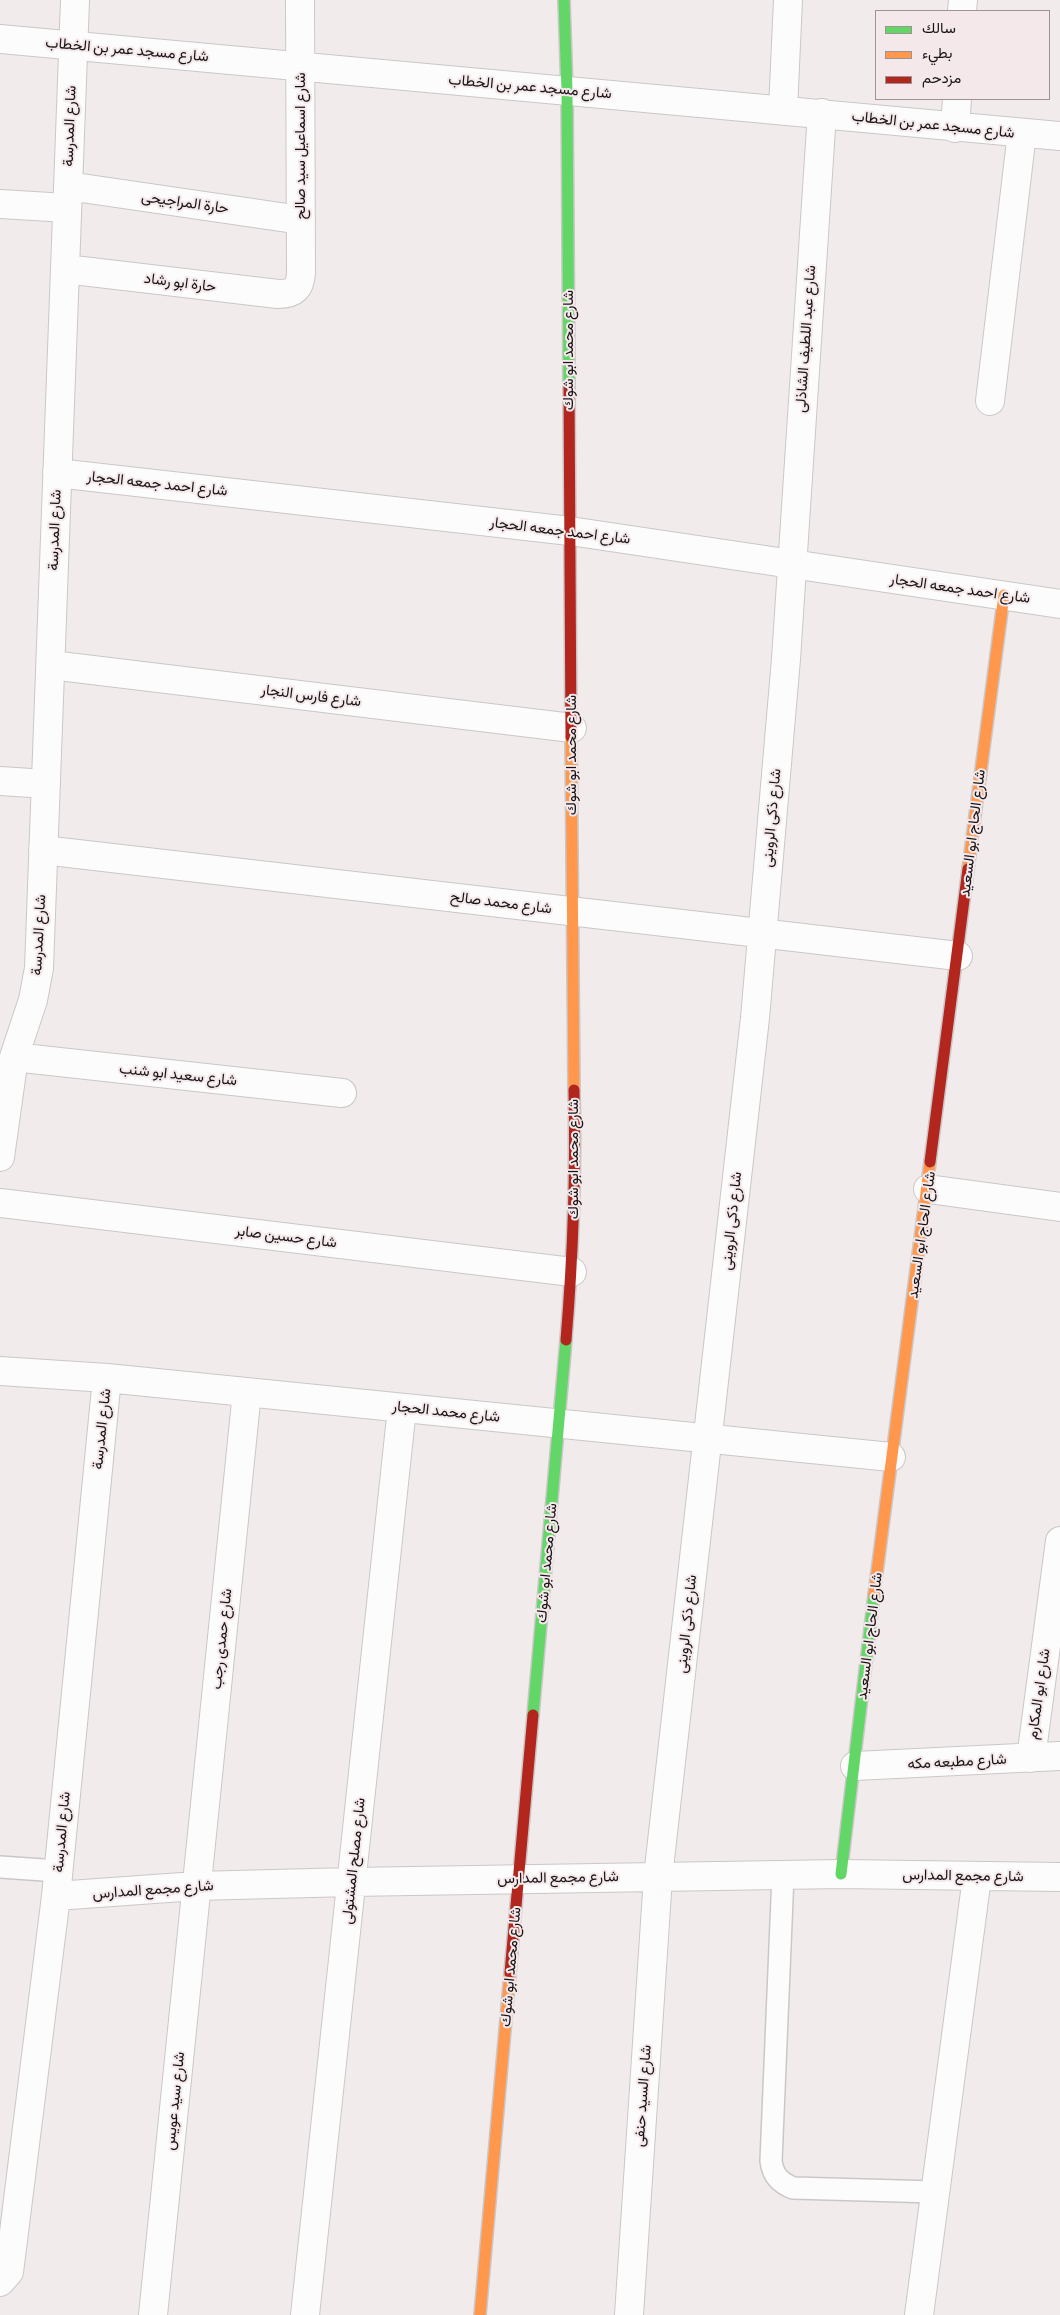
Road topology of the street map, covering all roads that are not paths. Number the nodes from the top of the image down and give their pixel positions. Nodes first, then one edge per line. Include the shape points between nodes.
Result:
1 (75, 0) edge
2 (300, 0) edge
3 (564, 0) edge
4 (788, 0) edge
5 (0, 39) edge
6 (73, 46) junction
7 (300, 66) junction
8 (567, 90) junction
9 (957, 100) edge
10 (783, 110) junction
11 (822, 114) junction
12 (955, 128) junction
13 (1022, 133) junction
14 (1060, 136) edge
15 (68, 197) junction
16 (0, 204) edge
17 (301, 220) junction
18 (65, 269) junction
19 (295, 291) joint
20 (990, 400) dead end
21 (57, 473) junction
22 (570, 531) junction
23 (791, 564) junction
24 (1004, 596) junction
25 (1060, 604) edge
26 (51, 665) junction
27 (572, 728) junction
28 (0, 781) edge
29 (46, 784) junction
30 (44, 850) junction
31 (572, 911) junction
32 (762, 933) junction
33 (958, 956) junction
34 (12, 1031) edge
35 (14, 1057) junction
36 (342, 1093) dead end
37 (0, 1157) edge
38 (928, 1189) junction
39 (0, 1203) edge
40 (1060, 1207) edge
41 (572, 1272) junction
42 (0, 1371) edge
43 (107, 1378) junction
44 (247, 1392) junction
45 (402, 1408) junction
46 (559, 1424) junction
47 (708, 1438) junction
48 (892, 1457) junction
49 (1060, 1541) edge
50 (1060, 1756) edge
51 (1031, 1758) junction
52 (855, 1766) junction
53 (0, 1868) edge
54 (841, 1874) junction
55 (783, 1875) junction
56 (658, 1877) junction
57 (977, 1877) junction
58 (1060, 1877) edge
59 (519, 1879) junction
60 (351, 1882) junction
61 (57, 1883) junction
62 (196, 1886) junction
63 (935, 2192) junction
64 (0, 2282) edge
65 (154, 2315) edge
66 (305, 2315) edge
67 (480, 2315) edge
68 (628, 2315) edge
69 (919, 2315) edge

1 - 6 street, شارع المدرسة
2 - 7 street, شارع اسماعيل سيد صالح
3 - 8 street, شارع محمد ابو شوك
4 - 10 street
5 - 6 street, شارع مسجد عمر بن الخطاب
6 - 7 street, شارع مسجد عمر بن الخطاب
6 - 15 street, شارع المدرسة
7 - 8 street, شارع مسجد عمر بن الخطاب
7 - 17 street, شارع اسماعيل سيد صالح
8 - 10 street, شارع مسجد عمر بن الخطاب
8 - 22 street, شارع محمد ابو شوك
9 - 12 street
10 - 11 street, شارع مسجد عمر بن الخطاب
11 - 12 street, شارع مسجد عمر بن الخطاب
11 - 23 street, شارع عبد اللطيف الشاذلى
12 - 13 street, شارع مسجد عمر بن الخطاب
13 - 14 street, شارع مسجد عمر بن الخطاب
13 - 20 street
15 - 16 street, حارة المراجيحى
15 - 17 street, حارة المراجيحى
15 - 18 street, شارع المدرسة
17 - 19 street, شارع اسماعيل سيد صالح via 300,284
18 - 19 street, حارة ابو رشاد via 278,294
18 - 21 street, شارع المدرسة
21 - 22 street, شارع احمد جمعه الحجار
21 - 26 street, شارع المدرسة
22 - 23 street, شارع احمد جمعه الحجار
22 - 27 street, شارع محمد ابو شوك
23 - 24 street, شارع احمد جمعه الحجار
23 - 32 street, شارع ذكى الروينى
24 - 25 street, شارع احمد جمعه الحجار
24 - 33 street, شارع الحاج ابو السعيد
26 - 27 street, شارع فارس النجار
26 - 29 street, شارع المدرسة
27 - 31 street, شارع محمد ابو شوك
28 - 29 street
29 - 30 street, شارع المدرسة
30 - 31 street, شارع محمد صالح
30 - 34 street, شارع المدرسة via 39,968 33,1000
31 - 32 street, شارع محمد صالح
31 - 41 street, شارع محمد ابو شوك via 576,1162
32 - 33 street, شارع محمد صالح
32 - 47 street, شارع ذكى الروينى
33 - 38 street, شارع الحاج ابو السعيد
34 - 35 street, شارع المدرسة
35 - 36 street, شارع سعيد ابو شنب
35 - 37 street, شارع المدرسة
38 - 40 street
38 - 48 street, شارع الحاج ابو السعيد
39 - 41 street, شارع حسين صابر
41 - 46 street, شارع محمد ابو شوك
42 - 43 street, شارع محمد الحجار
43 - 44 street, شارع محمد الحجار
43 - 61 street, شارع المدرسة
44 - 45 street, شارع محمد الحجار
44 - 62 street, شارع حمدى رجب
45 - 46 street, شارع محمد الحجار
45 - 60 street, شارع مصلح المشتولى
46 - 47 street, شارع محمد الحجار
46 - 59 street, شارع محمد ابو شوك
47 - 48 street, شارع محمد الحجار
47 - 56 street, شارع ذكى الروينى
48 - 52 street, شارع الحاج ابو السعيد
49 - 51 street, شارع ابو المكارم
50 - 51 street, شارع مطبعه مكه
51 - 52 street, شارع مطبعه مكه
52 - 54 street, شارع الحاج ابو السعيد
53 - 61 lane
54 - 55 street, شارع مجمع المدارس
54 - 57 street, شارع مجمع المدارس
55 - 56 street, شارع مجمع المدارس
55 - 63 lane via 772,2170 777,2178 793,2188
56 - 59 street, شارع مجمع المدارس
56 - 68 street, شارع السيد حنفى
57 - 58 street, شارع مجمع المدارس
57 - 63 street
59 - 60 street, شارع مجمع المدارس
59 - 67 street, شارع محمد ابو شوك
60 - 62 street, شارع مجمع المدارس
60 - 66 street, شارع مصلح المشتولى
61 - 62 street, شارع مجمع المدارس
61 - 64 street, شارع المدرسة via 9,2272
62 - 65 street, شارع سيد عويس
63 - 69 street

